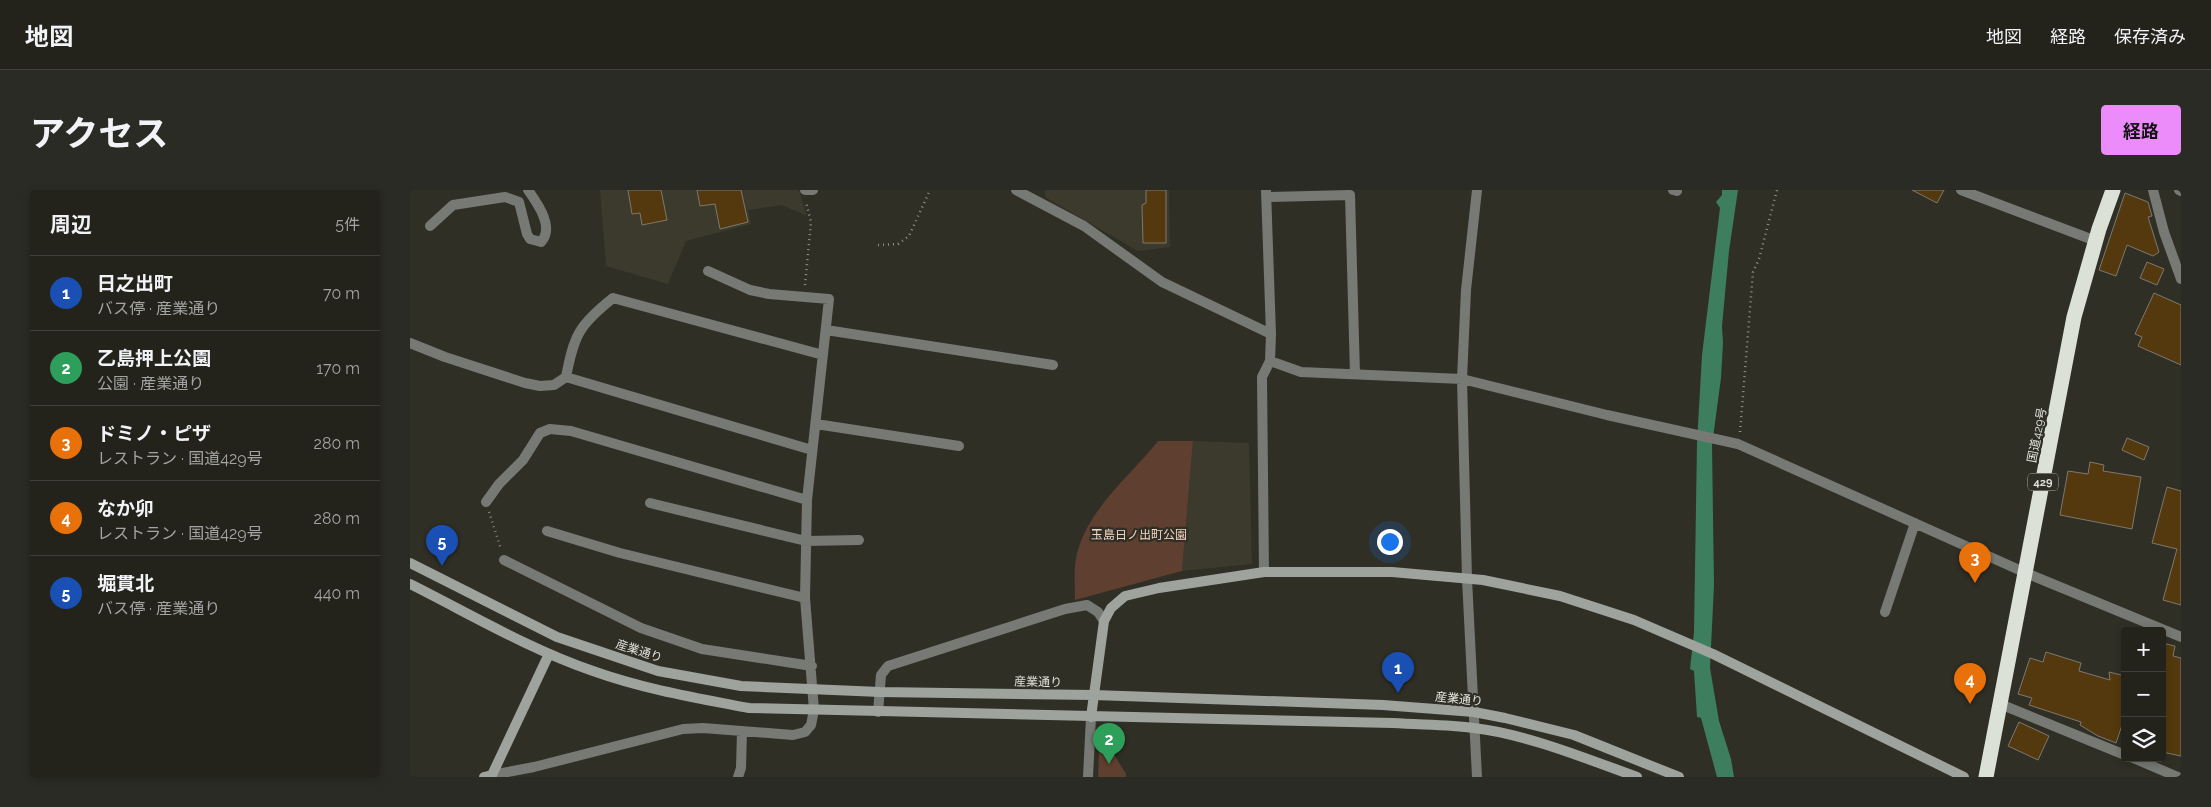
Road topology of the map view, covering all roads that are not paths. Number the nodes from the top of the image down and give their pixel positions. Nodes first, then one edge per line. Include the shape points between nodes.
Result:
1 (528, 190) edge
2 (805, 190) edge
3 (813, 190) edge
4 (1016, 190) edge
5 (1477, 190) edge
6 (1961, 190) edge
7 (2113, 190) edge
8 (2153, 190) edge
9 (1266, 193) edge
10 (430, 226) dead end
11 (2096, 241) junction
12 (708, 271) dead end
13 (2181, 279) edge
14 (826, 330) junction
15 (1271, 334) junction
16 (410, 343) edge
17 (823, 355) junction
18 (1270, 360) junction
19 (1053, 365) dead end
20 (1355, 374) junction
21 (566, 377) junction
22 (1462, 379) junction
23 (816, 424) junction
24 (959, 446) dead end
25 (812, 450) junction
26 (807, 500) junction
27 (486, 502) road end
28 (650, 502) dead end
29 (1915, 523) junction
30 (547, 531) dead end
31 (859, 540) dead end
32 (806, 541) junction
33 (504, 560) road end
34 (410, 563) edge
35 (1264, 572) junction
36 (2026, 573) junction
37 (1467, 579) junction
38 (410, 584) edge
39 (805, 598) junction
40 (1885, 612) dead end
41 (1104, 622) junction
42 (2181, 637) edge
43 (549, 654) junction
44 (812, 666) junction
45 (813, 689) junction
46 (880, 692) junction
47 (1094, 695) junction
48 (2000, 704) junction
49 (814, 710) junction
50 (878, 712) junction
51 (1474, 712) junction
52 (1091, 716) junction
53 (1474, 728) junction
54 (742, 731) junction
55 (2121, 753) edge
56 (2142, 762) edge
57 (488, 776) edge
58 (738, 777) edge
59 (1088, 777) edge
60 (1478, 777) edge
61 (1637, 777) edge
62 (1679, 777) edge
63 (1964, 777) edge
64 (1986, 777) edge
65 (2178, 777) edge

1 - 10 street via 546,223 546,234 541,242 530,239 527,234 519,202 505,197 453,205
2 - 3 street
4 - 15 street via 1084,226 1162,282
5 - 22 street via 1466,290
6 - 11 street
7 - 11 highway, 国道429号 / 429
8 - 13 street
9 - 15 street
9 - 20 street via 1350,195
11 - 36 highway, 国道429号 / 429 via 2074,317
12 - 14 street via 750,290 829,299
14 - 17 street
14 - 19 street
15 - 18 street
16 - 21 street via 525,384 554,385
17 - 21 street via 613,298 580,330 573,342
17 - 23 street
18 - 20 street via 1301,372
18 - 35 street via 1262,377
20 - 22 street
21 - 25 street
22 - 29 street via 1738,444
22 - 37 street
23 - 24 street
23 - 25 street
25 - 26 street
26 - 27 street via 571,431 550,428 540,433 523,460
26 - 32 street
28 - 32 street
29 - 36 street
29 - 40 street
30 - 39 street
31 - 32 street
32 - 39 street
33 - 44 street via 640,628 702,650
34 - 45 street, 産業通り via 557,637 658,671 741,686
35 - 37 street via 1392,572
35 - 41 street via 1125,596 1111,608
36 - 42 street
36 - 48 highway, 国道429号 / 429
37 - 51 street
37 - 63 street via 1560,596 1634,620 1713,654
38 - 43 street
39 - 44 street
41 - 46 street via 1098,612 1087,606 1065,610 888,666 881,675
41 - 47 street
43 - 49 street via 594,672 670,692 749,708
43 - 57 street
44 - 45 street
45 - 46 street, 産業通り
45 - 49 street
46 - 47 street, 産業通り
46 - 50 street
47 - 51 street, 産業通り via 1383,705
47 - 52 street
48 - 55 street
48 - 64 highway, 国道429号 / 429
49 - 50 street
49 - 54 street via 811,725 800,734
50 - 52 street
51 - 53 street
51 - 62 street, 産業通り via 1574,736
52 - 53 street
52 - 59 street
53 - 60 street
53 - 61 street via 1583,757
54 - 57 street via 683,729
54 - 58 street
56 - 65 street

